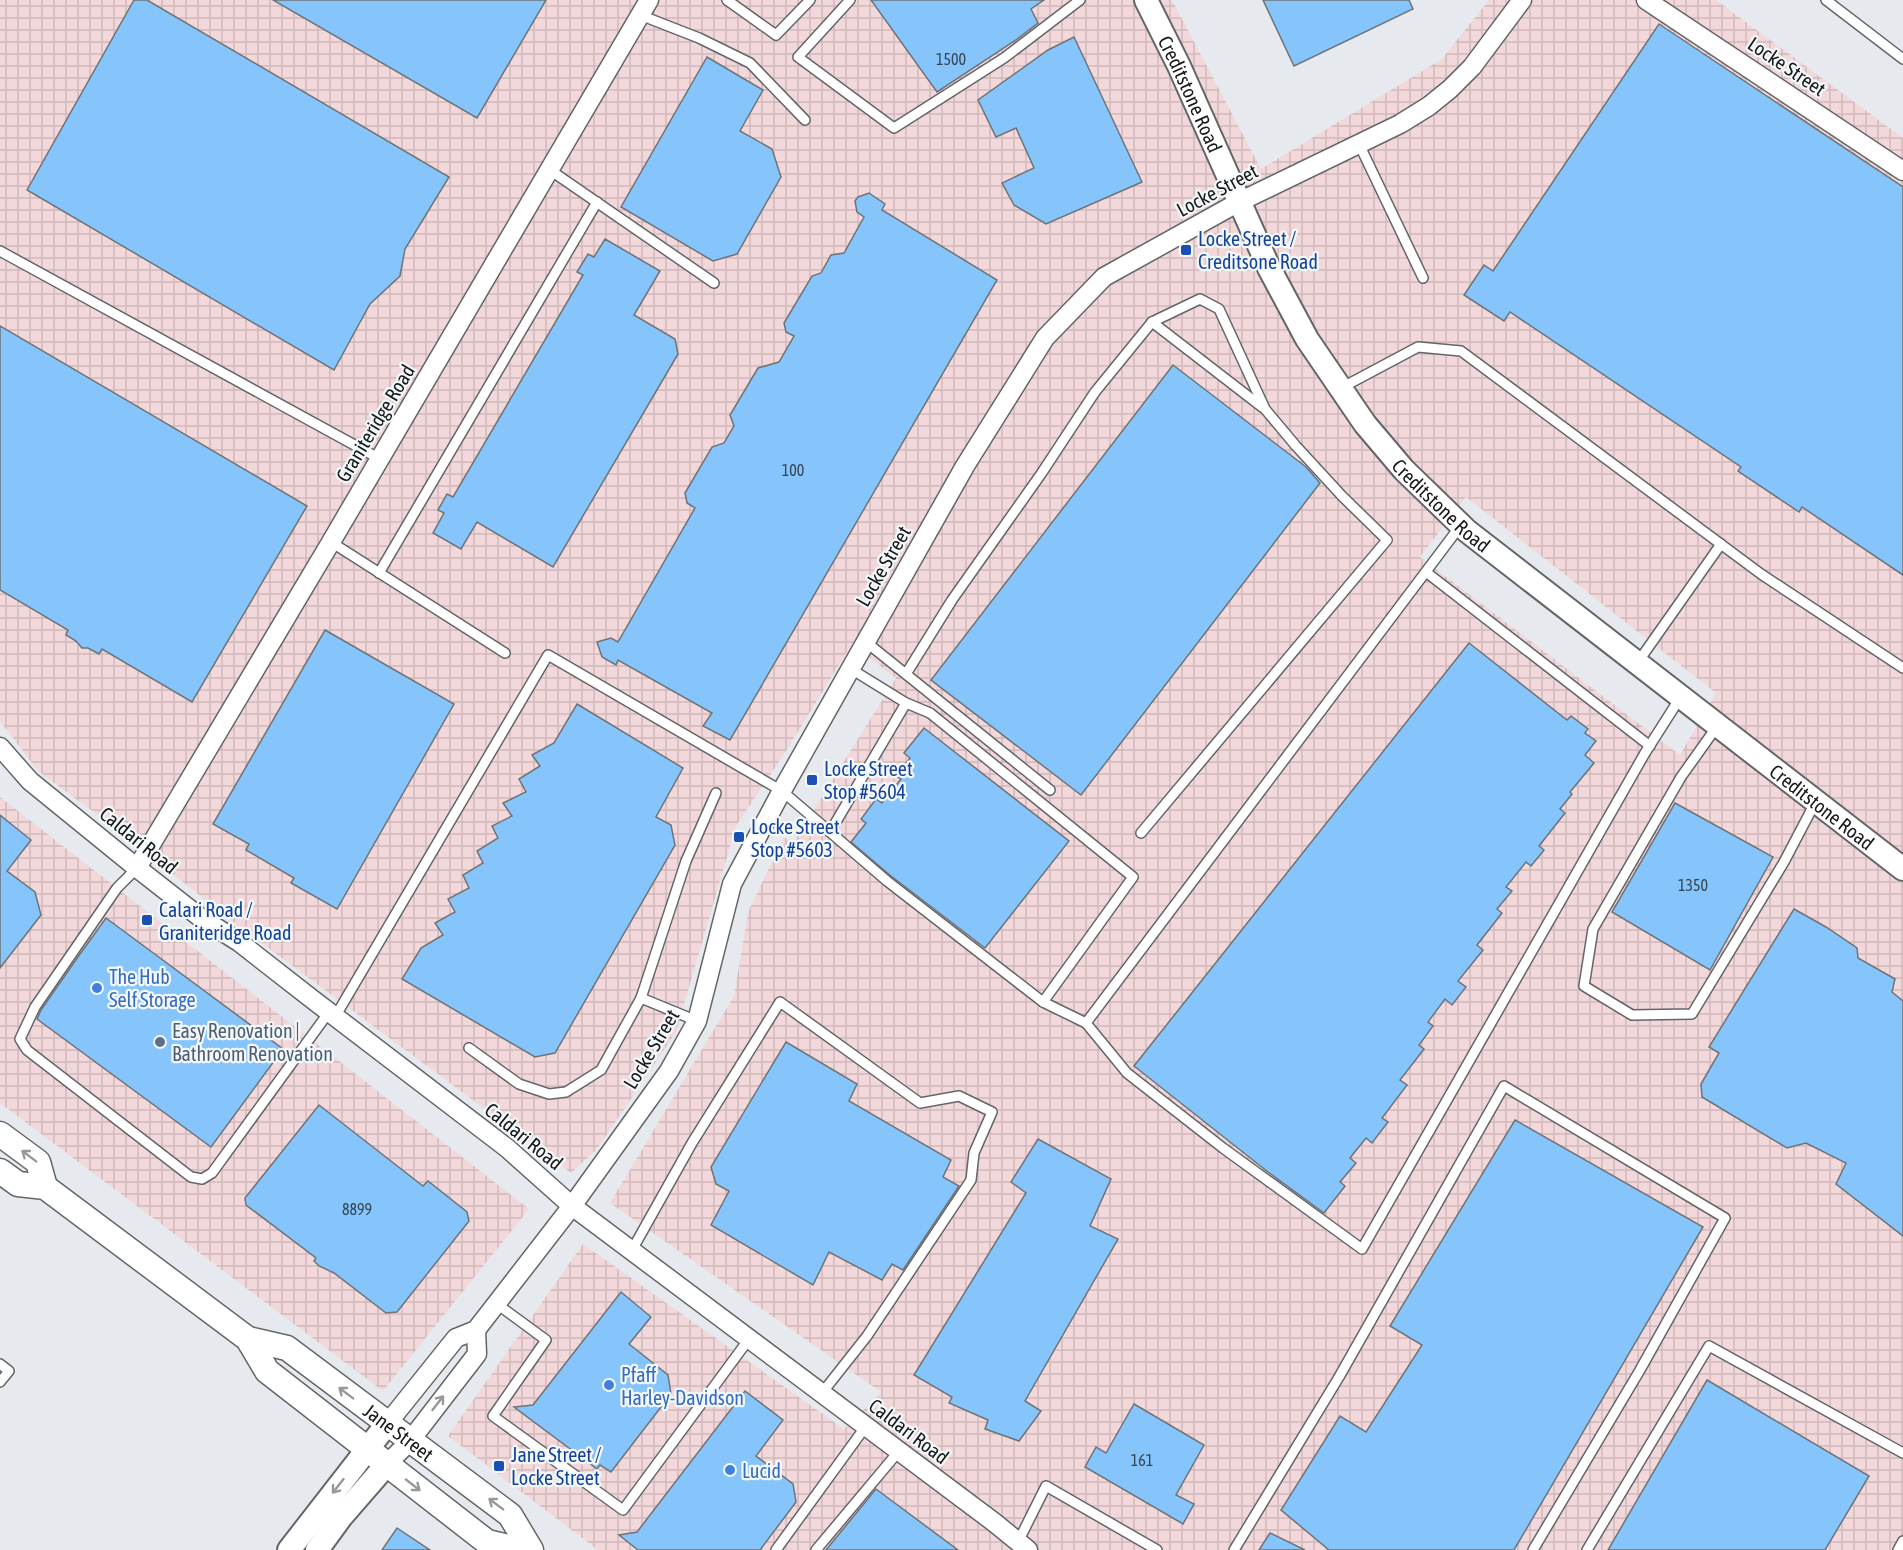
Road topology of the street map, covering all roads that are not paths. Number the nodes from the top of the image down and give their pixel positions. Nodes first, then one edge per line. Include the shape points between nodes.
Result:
1 (727, 0) edge
2 (810, 0) edge
3 (850, 0) edge
4 (1079, 0) edge
5 (1146, 0) edge
6 (1522, 0) edge
7 (1646, 0) edge
8 (1826, 0) edge
9 (645, 7) edge
10 (1903, 59) edge
11 (805, 120) dead end
12 (1359, 144) junction
13 (550, 170) junction
14 (1903, 171) edge
15 (597, 202) junction
16 (1239, 202) junction
17 (0, 251) edge
18 (1424, 278) dead end
19 (714, 283) dead end
20 (1152, 322) junction
21 (1341, 388) junction
22 (1265, 409) junction
23 (380, 459) junction
24 (1461, 525) junction
25 (331, 542) junction
26 (1722, 544) junction
27 (1426, 572) junction
28 (379, 573) junction
29 (866, 642) junction
30 (505, 653) dead end
31 (1638, 662) junction
32 (1903, 668) edge
33 (851, 669) junction
34 (906, 674) junction
35 (1682, 696) junction
36 (906, 704) junction
37 (1718, 725) junction
38 (1650, 746) junction
39 (0, 747) edge
40 (1050, 790) dead end
41 (782, 791) junction
42 (716, 793) dead end
43 (1816, 801) junction
44 (830, 832) junction
45 (1142, 833) dead end
46 (137, 868) junction
47 (1903, 869) edge
48 (641, 998) junction
49 (1043, 1002) junction
50 (332, 1015) junction
51 (697, 1021) junction
52 (1086, 1023) junction
53 (469, 1048) dead end
54 (0, 1134) edge
55 (0, 1171) edge
56 (45, 1187) junction
57 (572, 1206) junction
58 (632, 1251) junction
59 (497, 1304) junction
60 (476, 1330) junction
61 (248, 1338) junction
62 (749, 1339) junction
63 (0, 1364) edge
64 (0, 1382) edge
65 (822, 1393) junction
66 (387, 1424) junction
67 (866, 1426) junction
68 (410, 1441) junction
69 (367, 1449) junction
70 (899, 1451) junction
71 (1903, 1453) edge
72 (387, 1464) junction
73 (1903, 1541) edge
74 (1023, 1546) edge
75 (289, 1550) edge
76 (317, 1550) edge
77 (522, 1550) edge
78 (531, 1550) edge
79 (777, 1550) edge
80 (816, 1550) edge
81 (1157, 1550) edge
82 (1234, 1550) edge
83 (1533, 1550) edge
84 (1587, 1550) edge
85 (1898, 1550) edge

1 - 2 lane via 776,35
3 - 4 lane via 798,57 894,128 1004,58
5 - 16 street, Creditstone Road
6 - 12 street, Locke Street via 1472,67 1450,89 1400,124
7 - 14 street, Locke Street
8 - 10 lane
9 - 11 lane via 750,63
9 - 13 street, Graniteridge Road
12 - 16 street, Locke Street
12 - 18 lane
13 - 15 lane
13 - 23 street, Graniteridge Road
15 - 19 lane
15 - 28 lane
16 - 21 street, Creditstone Road via 1296,319
16 - 29 street, Locke Street via 1104,277 1044,339 965,466
17 - 23 lane
20 - 22 lane
20 - 22 lane via 1200,299 1219,309
20 - 34 lane via 1095,392
21 - 24 street, Creditstone Road via 1404,470
21 - 26 lane via 1418,347 1461,351
22 - 45 lane via 1311,463 1387,540
23 - 25 street, Graniteridge Road
24 - 27 lane
24 - 31 street, Creditstone Road
25 - 28 lane
25 - 46 street, Graniteridge Road
26 - 31 lane
26 - 32 lane
27 - 38 lane
27 - 52 lane
28 - 30 lane
29 - 33 street, Locke Street
29 - 34 lane
31 - 35 street, Creditstone Road
33 - 36 lane
33 - 41 street, Locke Street
34 - 40 lane
35 - 37 street, Creditstone Road
35 - 38 lane
36 - 44 lane
36 - 49 lane via 930,713 1133,877
37 - 43 street, Creditstone Road
37 - 43 lane via 1681,777 1593,929 1584,986 1632,1015 1692,1014 1784,862
38 - 52 lane via 1362,1249 1127,1073
39 - 46 street, Caldari Road via 30,781
41 - 44 lane
41 - 50 lane via 548,655
41 - 51 street, Locke Street via 732,884
42 - 48 lane via 686,861
43 - 47 street, Creditstone Road
44 - 49 lane
46 - 50 street, Caldari Road
46 - 50 lane via 117,888 34,1007 20,1039 27,1050 191,1177 202,1179 212,1173
48 - 51 lane
48 - 53 lane via 601,1070 566,1092 549,1094 519,1084
49 - 52 lane
50 - 57 street, Caldari Road via 507,1148
51 - 57 street, Locke Street via 669,1071
56 -> 54 main road via 38,1162
55 - 56 main road, Jane Street via 18,1184
56 - 61 main road, Jane Street
57 - 58 street, Caldari Road
57 - 59 street, Locke Street
58 - 62 street, Caldari Road
58 - 65 lane via 692,1143 780,1002 920,1103 959,1096 992,1112 974,1153 971,1180 867,1336
59 - 60 street, Locke Street
59 - 62 lane via 546,1340 493,1416 622,1510
60 - 66 street, Locke Street via 456,1338
68 -> 60 street via 477,1354
66 -> 61 main road, Jane Street via 287,1348
61 - 69 main road, Jane Street via 267,1371
62 - 65 street, Caldari Road
63 - 64 lane via 9,1371
65 - 67 street, Caldari Road
66 - 68 main road, Jane Street
66 - 69 street
67 - 70 street, Caldari Road
67 - 79 lane
68 - 72 street
78 -> 68 main road, Jane Street via 510,1515
69 - 72 main road, Jane Street
69 -> 75 street
70 - 74 street, Caldari Road
70 - 80 lane
71 - 84 lane via 1709,1346
72 - 76 street
72 -> 77 main road, Jane Street via 487,1542
73 - 85 lane
74 - 81 lane via 1046,1486
82 - 83 lane via 1339,1377 1504,1086 1725,1218

